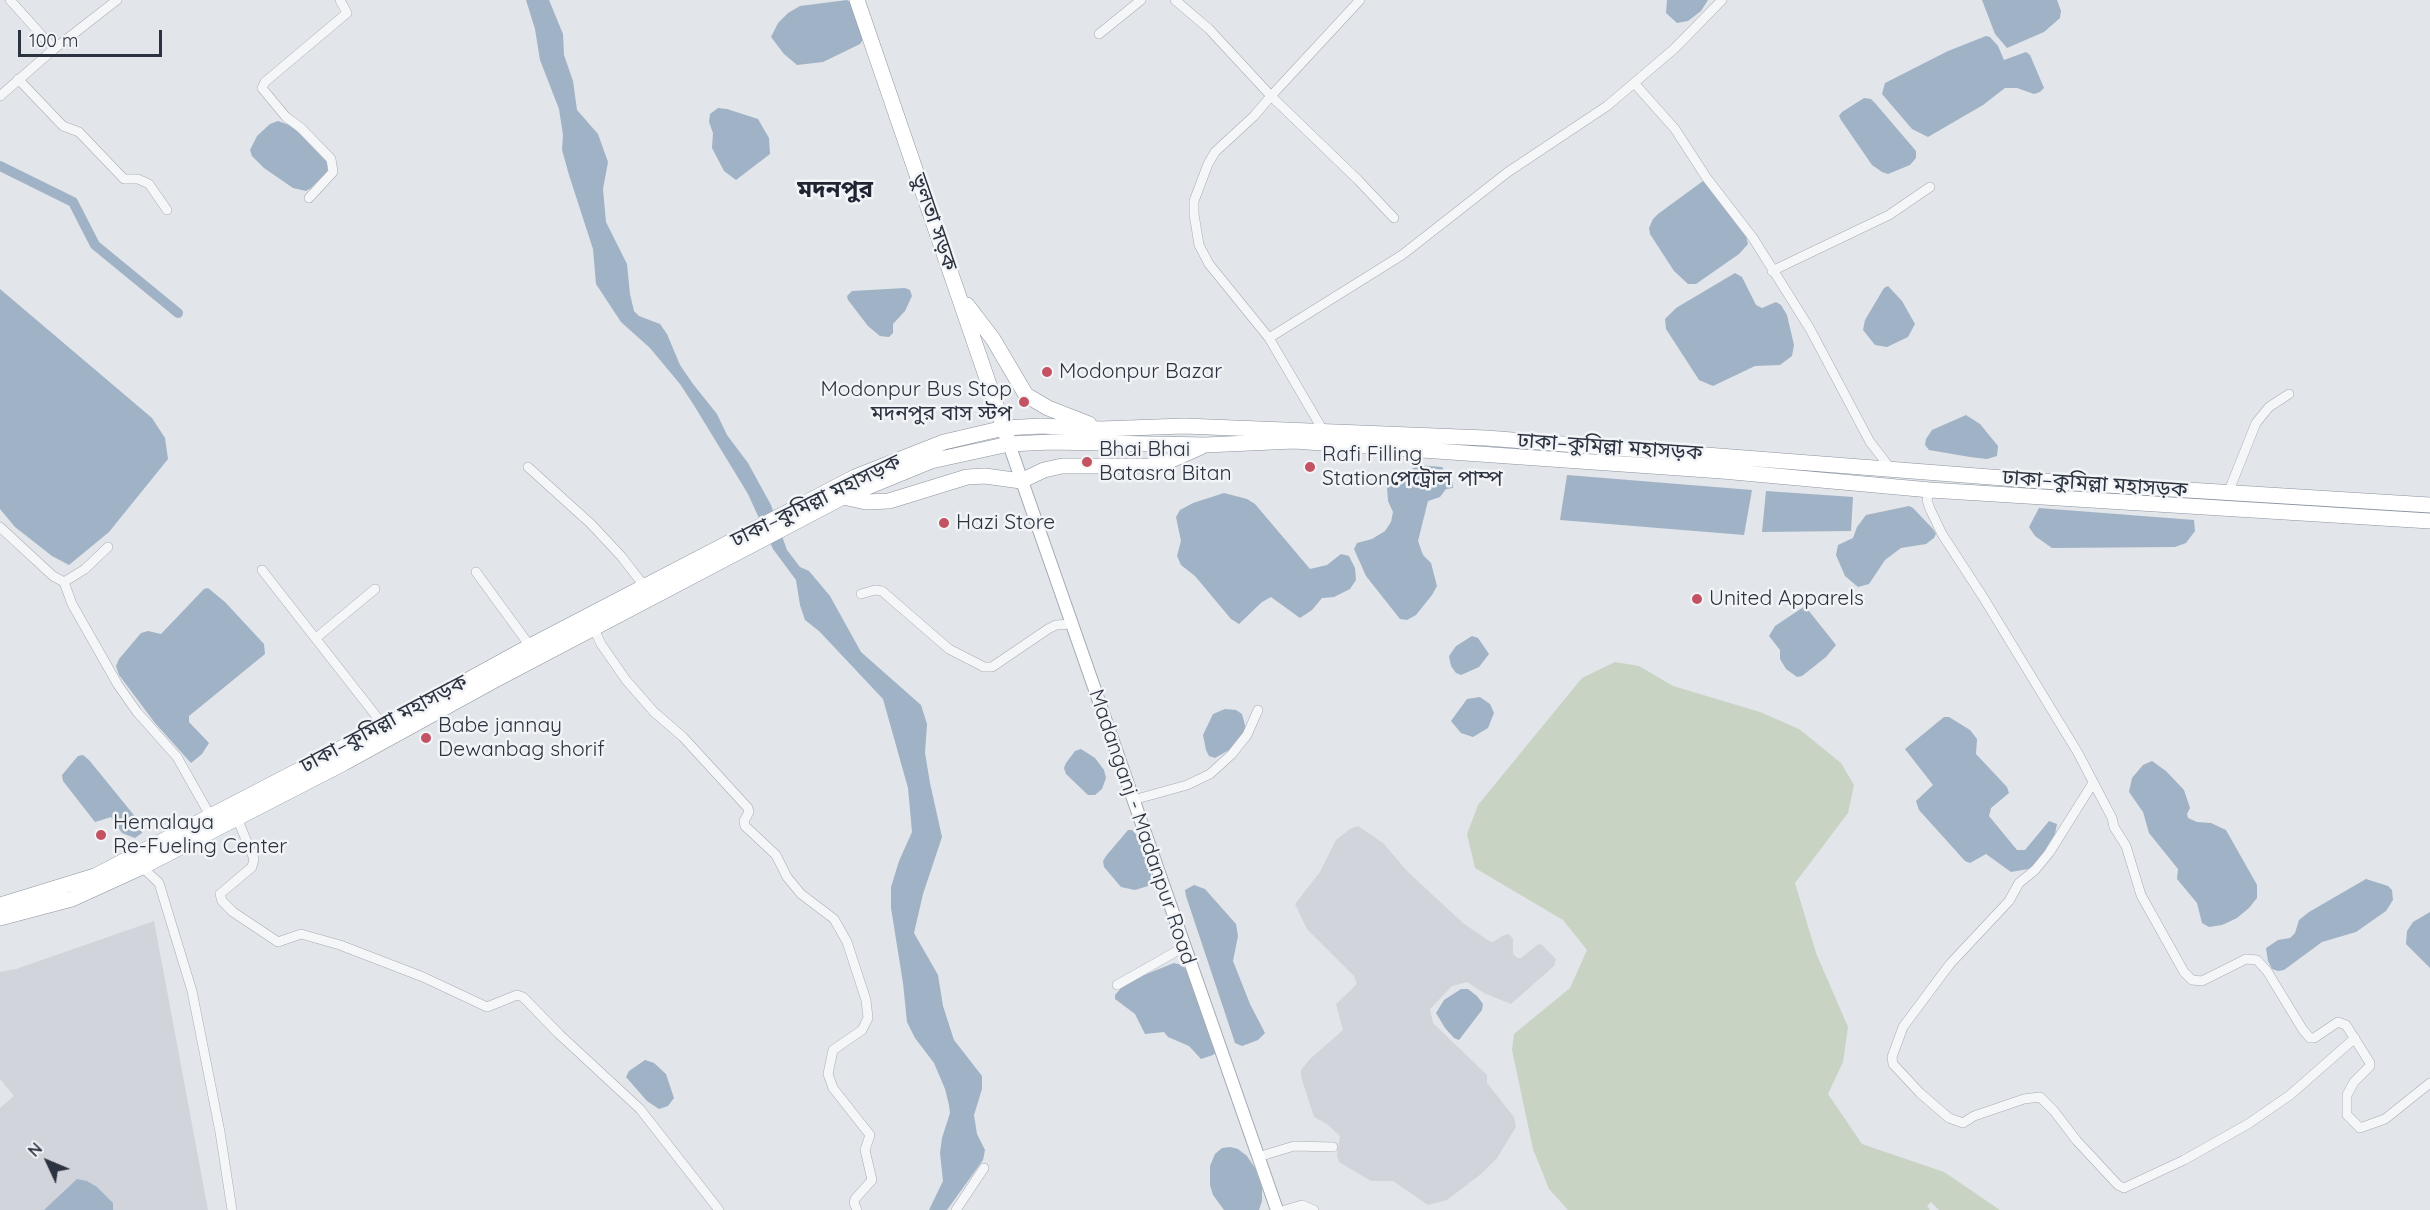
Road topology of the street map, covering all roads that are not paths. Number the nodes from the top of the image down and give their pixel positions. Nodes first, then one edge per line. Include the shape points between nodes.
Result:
1 (10, 0) edge
2 (117, 0) edge
3 (340, 0) edge
4 (857, 0) edge
5 (1142, 0) edge
6 (1175, 0) edge
7 (1360, 0) edge
8 (1722, 0) edge
9 (1099, 34) dead end
10 (54, 49) junction
11 (18, 79) junction
12 (1635, 84) junction
13 (0, 96) edge
14 (1271, 96) junction
15 (1930, 187) dead end
16 (309, 198) dead end
17 (167, 210) dead end
18 (1394, 218) dead end
19 (1772, 271) junction
20 (959, 296) junction
21 (1269, 338) junction
22 (2289, 394) dead end
23 (1004, 428) junction
24 (1101, 429) junction
25 (1324, 432) junction
26 (1009, 444) junction
27 (1205, 445) junction
28 (528, 467) dead end
29 (1891, 469) junction
30 (1021, 481) junction
31 (1930, 490) junction
32 (2228, 493) junction
33 (843, 497) junction
34 (2430, 505) edge
35 (787, 520) junction
36 (2430, 521) edge
37 (0, 527) edge
38 (742, 544) junction
39 (108, 547) dead end
40 (262, 570) dead end
41 (476, 572) dead end
42 (64, 582) junction
43 (645, 587) junction
44 (375, 589) dead end
45 (861, 594) dead end
46 (1072, 624) junction
47 (594, 629) junction
48 (316, 638) junction
49 (530, 646) junction
50 (1258, 710) dead end
51 (384, 726) junction
52 (2093, 783) junction
53 (1133, 800) junction
54 (211, 817) junction
55 (237, 818) junction
56 (142, 867) junction
57 (0, 905) edge
58 (0, 918) edge
59 (1184, 947) junction
60 (1117, 985) dead end
61 (2355, 1038) junction
62 (2430, 1083) edge
63 (1333, 1147) dead end
64 (1258, 1157) junction
65 (984, 1167) dead end
66 (232, 1210) edge
67 (718, 1210) edge
68 (857, 1210) edge
69 (956, 1210) edge
70 (1277, 1210) edge
71 (1285, 1210) edge
72 (1314, 1210) edge

1 - 10 street
2 - 10 street
3 - 16 street via 347,13 262,88 331,159 333,172
4 - 20 highway, ভুলতা সড়ক
5 - 9 street
6 - 14 street via 1209,29
7 - 14 street
8 - 12 street
10 - 11 street
11 - 13 street
11 - 17 street via 63,126 79,132 124,179 149,184
12 - 19 street via 1690,150
12 - 21 street via 1508,172 1402,255
14 - 18 street
14 - 21 street via 1215,152 1194,201 1199,244 1209,264
15 - 19 street via 1889,215
19 - 29 street via 1810,329 1870,442
20 - 23 highway, ভুলতা সড়ক
20 - 24 highway via 993,339 1026,395
21 - 25 street
22 - 32 street via 2269,407 2256,423
23 - 24 highway, ঢাকা–কুমিল্লা মহাসড়ক
23 - 26 highway, ভুলতা সড়ক
23 - 35 highway, ঢাকা–কুমিল্লা মহাসড়ক via 944,442 855,477
24 - 25 highway, ঢাকা–কুমিল্লা মহাসড়ক via 1184,426
25 - 29 highway, ঢাকা–কুমিল্লা মহাসড়ক via 1486,438
26 - 27 highway, ঢাকা–কুমিল্লা মহাসড়ক
26 - 30 main road, Madanganj - Madanpur Road
26 - 33 highway, ঢাকা–কুমিল্লা মহাসড়ক via 931,461
27 - 30 highway via 1148,466 1062,466
27 - 31 highway, ঢাকা–কুমিল্লা মহাসড়ক via 1293,441
28 - 43 street via 596,530
29 - 32 highway, ঢাকা–কুমিল্লা মহাসড়ক
30 - 33 highway via 967,477 889,501
30 - 46 main road, Madanganj - Madanpur Road
31 - 36 highway, ঢাকা–কুমিল্লা মহাসড়ক
31 - 52 street via 1927,500 1942,534 2049,703
32 - 34 highway, ঢাকা–কুমিল্লা মহাসড়ক
33 - 35 highway, ঢাকা–কুমিল্লা মহাসড়ক
35 - 38 highway, ঢাকা–কুমিল্লা মহাসড়ক
37 - 42 street
38 - 43 highway, ঢাকা–কুমিল্লা মহাসড়ক
38 - 47 highway, ঢাকা–কুমিল্লা মহাসড়ক
39 - 42 street
40 - 48 street
41 - 49 street
42 - 54 street via 72,604 122,692 177,757
43 - 49 highway, ঢাকা–কুমিল্লা মহাসড়ক
44 - 48 street
45 - 46 street via 882,591 949,649 984,667 992,667 1056,625
46 - 53 main road, Madanganj - Madanpur Road
47 - 55 highway, ঢাকা–কুমিল্লা মহাসড়ক
47 - 68 street via 626,680 748,808 745,826 776,855 801,894 834,919 847,942 866,999 868,1018 862,1030 833,1050 828,1074 833,1088 870,1135 865,1150 872,1180 855,1199
48 - 51 street
49 - 51 highway, ঢাকা–কুমিল্লা মহাসড়ক
50 - 53 street via 1247,735 1210,774 1187,785
51 - 54 highway, ঢাকা–কুমিল্লা মহাসড়ক
52 - 61 street via 2126,846 2141,895 2178,965 2192,980 2202,981 2246,959 2257,960 2308,1036 2314,1038 2338,1022 2346,1025
52 - 61 street via 2049,853 1950,964 1903,1027 1893,1064 1920,1093 1949,1118 1963,1123 2024,1099 2040,1097 2124,1188 2248,1124 2290,1095
53 - 59 main road, Madanganj - Madanpur Road
54 - 57 highway, ঢাকা–কুমিল্লা মহাসড়ক via 95,876
55 - 56 highway, ঢাকা–কুমিল্লা মহাসড়ক
55 - 67 street via 254,859 252,867 220,894 233,912 278,942 301,934 340,945 487,1007 517,995 528,1000 640,1109
56 - 58 highway, ঢাকা–কুমিল্লা মহাসড়ক via 72,899
56 - 66 street via 159,883 192,991
59 - 60 street
59 - 64 main road, Madanganj - Madanpur Road
61 - 62 street via 2370,1063 2347,1095 2347,1115 2361,1128 2385,1119
63 - 64 street via 1294,1146
64 - 70 main road, Madanganj - Madanpur Road
65 - 69 street
71 - 72 street via 1302,1205

